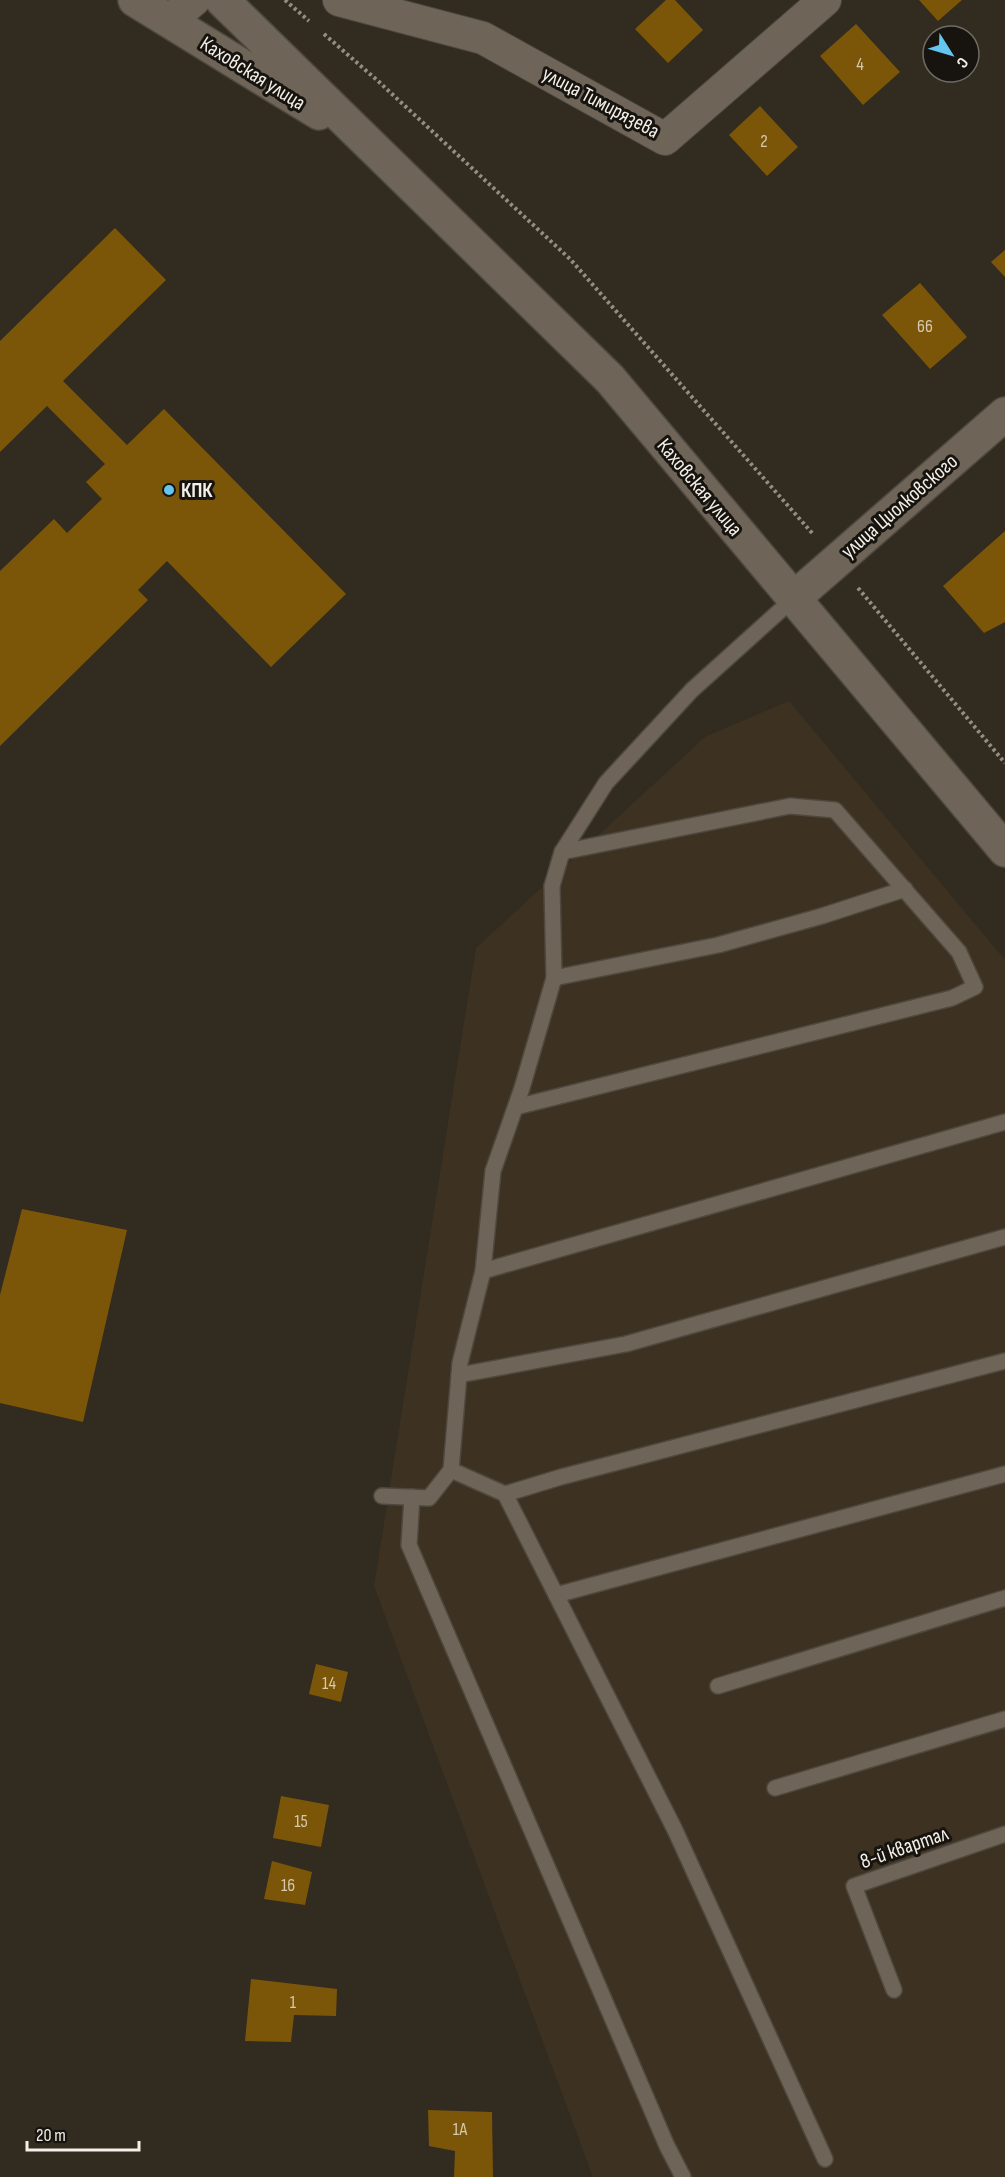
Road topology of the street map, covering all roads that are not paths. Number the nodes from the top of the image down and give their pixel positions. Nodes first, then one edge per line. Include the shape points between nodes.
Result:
1 (135, 0) edge
2 (194, 0) edge
3 (222, 0) edge
4 (339, 0) edge
5 (825, 0) edge
6 (169, 21) junction
7 (372, 146) junction
8 (1005, 414) edge
9 (793, 599) junction
10 (1005, 850) edge
11 (562, 852) junction
12 (904, 889) junction
13 (554, 978) junction
14 (516, 1107) junction
15 (1005, 1122) edge
16 (1005, 1237) edge
17 (483, 1271) junction
18 (1005, 1361) edge
19 (459, 1375) junction
20 (451, 1470) junction
21 (1005, 1474) edge
22 (505, 1494) junction
23 (382, 1496) dead end
24 (412, 1497) junction
25 (556, 1595) junction
26 (1005, 1598) edge
27 (718, 1686) dead end
28 (1005, 1719) edge
29 (775, 1788) dead end
30 (1005, 1834) edge
31 (894, 1990) dead end
32 (825, 2159) dead end
33 (683, 2177) edge

1 - 6 main road, Каховская улица
2 - 6 street
3 - 7 main road, Каховская улица
4 - 5 street, улица Тимирязева via 483,38 665,139
6 - 7 main road, Каховская улица
7 - 9 main road, Каховская улица via 610,379
8 - 9 main road, улица Циолковского
9 - 10 main road, Каховская улица
9 - 11 lane via 692,690 606,783
11 - 12 lane via 790,806 835,810
11 - 13 lane via 552,886
12 - 13 lane via 717,945
12 - 14 lane via 959,952 975,987 952,998
13 - 14 lane
14 - 17 lane via 493,1171
15 - 17 lane
16 - 19 lane via 626,1344
17 - 19 lane
18 - 22 lane
19 - 20 lane
20 - 22 lane
20 - 24 lane via 429,1498
21 - 25 lane
22 - 25 lane
23 - 24 lane
24 - 33 lane via 409,1545
25 - 32 lane via 675,1830
26 - 27 lane
28 - 29 lane
30 - 31 lane, 8-й квартал via 854,1886

